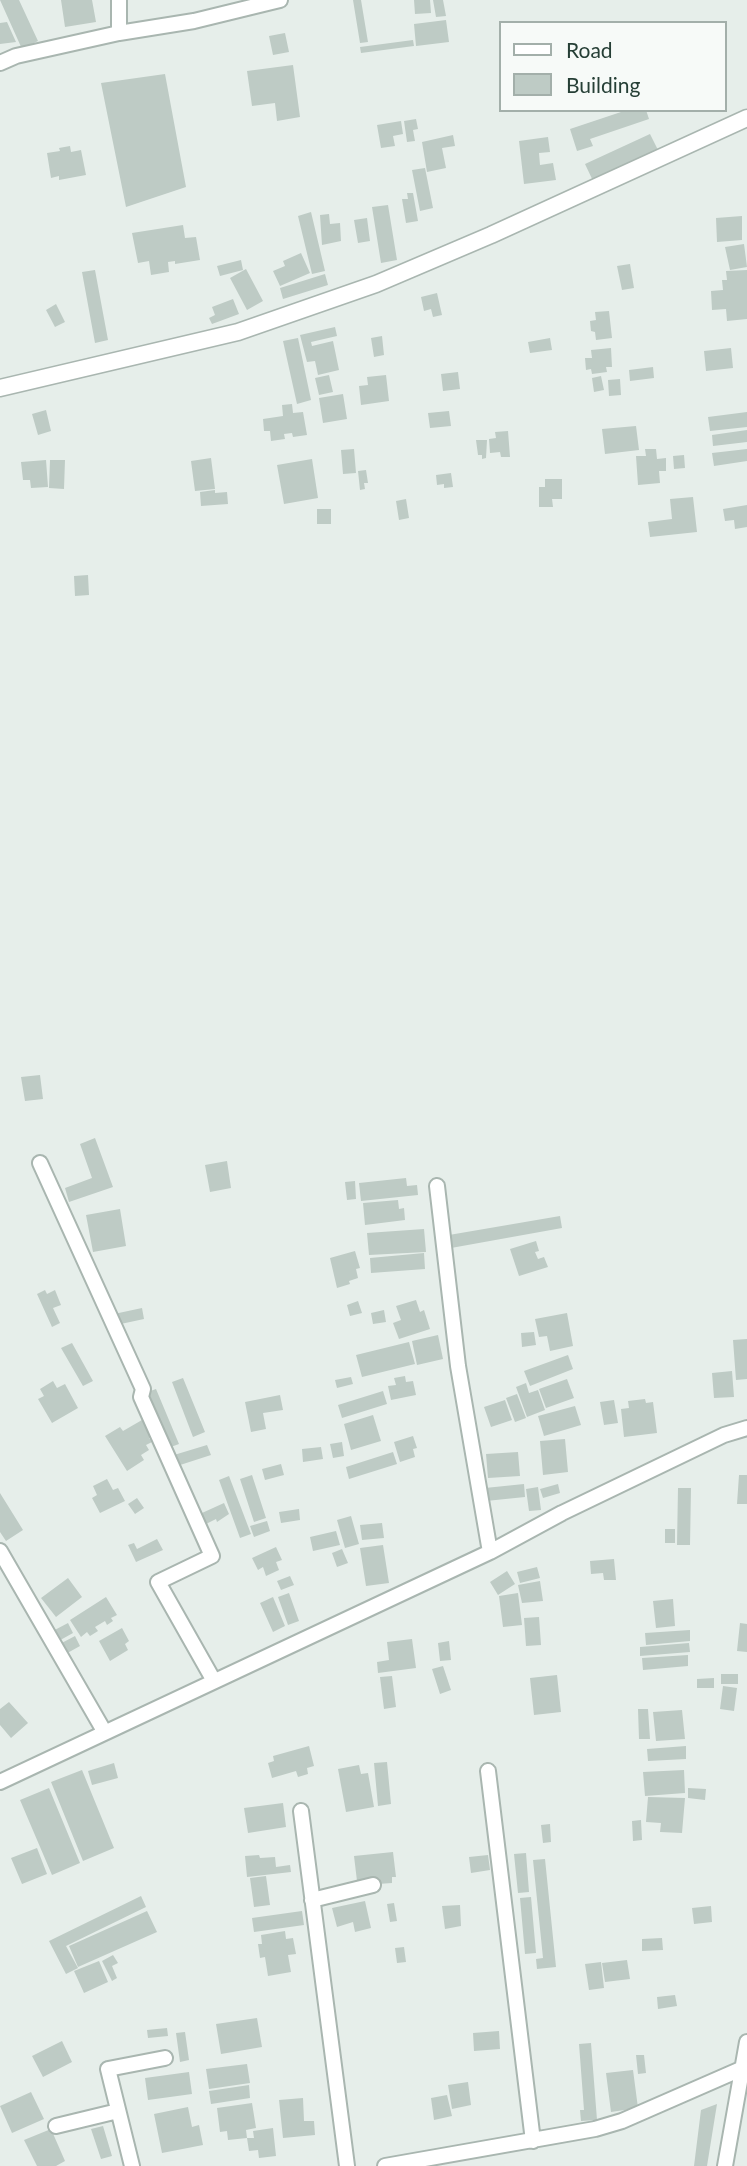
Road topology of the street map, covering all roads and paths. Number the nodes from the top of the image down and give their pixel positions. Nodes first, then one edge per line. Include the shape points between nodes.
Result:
1 (119, 0) edge
2 (280, 0) edge
3 (119, 33) junction
4 (0, 63) edge
5 (747, 118) edge
6 (0, 388) edge
7 (40, 1163) dead end
8 (437, 1186) dead end
9 (747, 1428) edge
10 (0, 1551) edge
11 (490, 1552) junction
12 (214, 1681) junction
13 (104, 1731) junction
14 (488, 1771) dead end
15 (0, 1782) edge
16 (301, 1811) dead end
17 (373, 1885) dead end
18 (312, 1900) junction
19 (747, 2042) edge
20 (165, 2058) dead end
21 (741, 2069) junction
22 (118, 2111) junction
23 (56, 2126) dead end
24 (533, 2141) junction
25 (132, 2166) edge
26 (347, 2166) edge
27 (385, 2166) edge
28 (724, 2166) edge

1 - 3 street
2 - 3 street
3 - 4 street
5 - 6 street via 376,284 238,332
7 - 12 street via 143,1389 141,1397 212,1556 158,1582
8 - 11 street via 457,1366
9 - 11 street via 600,1495
10 - 13 street
11 - 12 street
12 - 13 street
13 - 15 street
14 - 24 street
16 - 18 street
17 - 18 street
18 - 26 street
19 - 21 street
20 - 22 street via 108,2069
21 - 24 street via 622,2121
21 - 28 street
22 - 23 street
22 - 25 street
24 - 27 street

